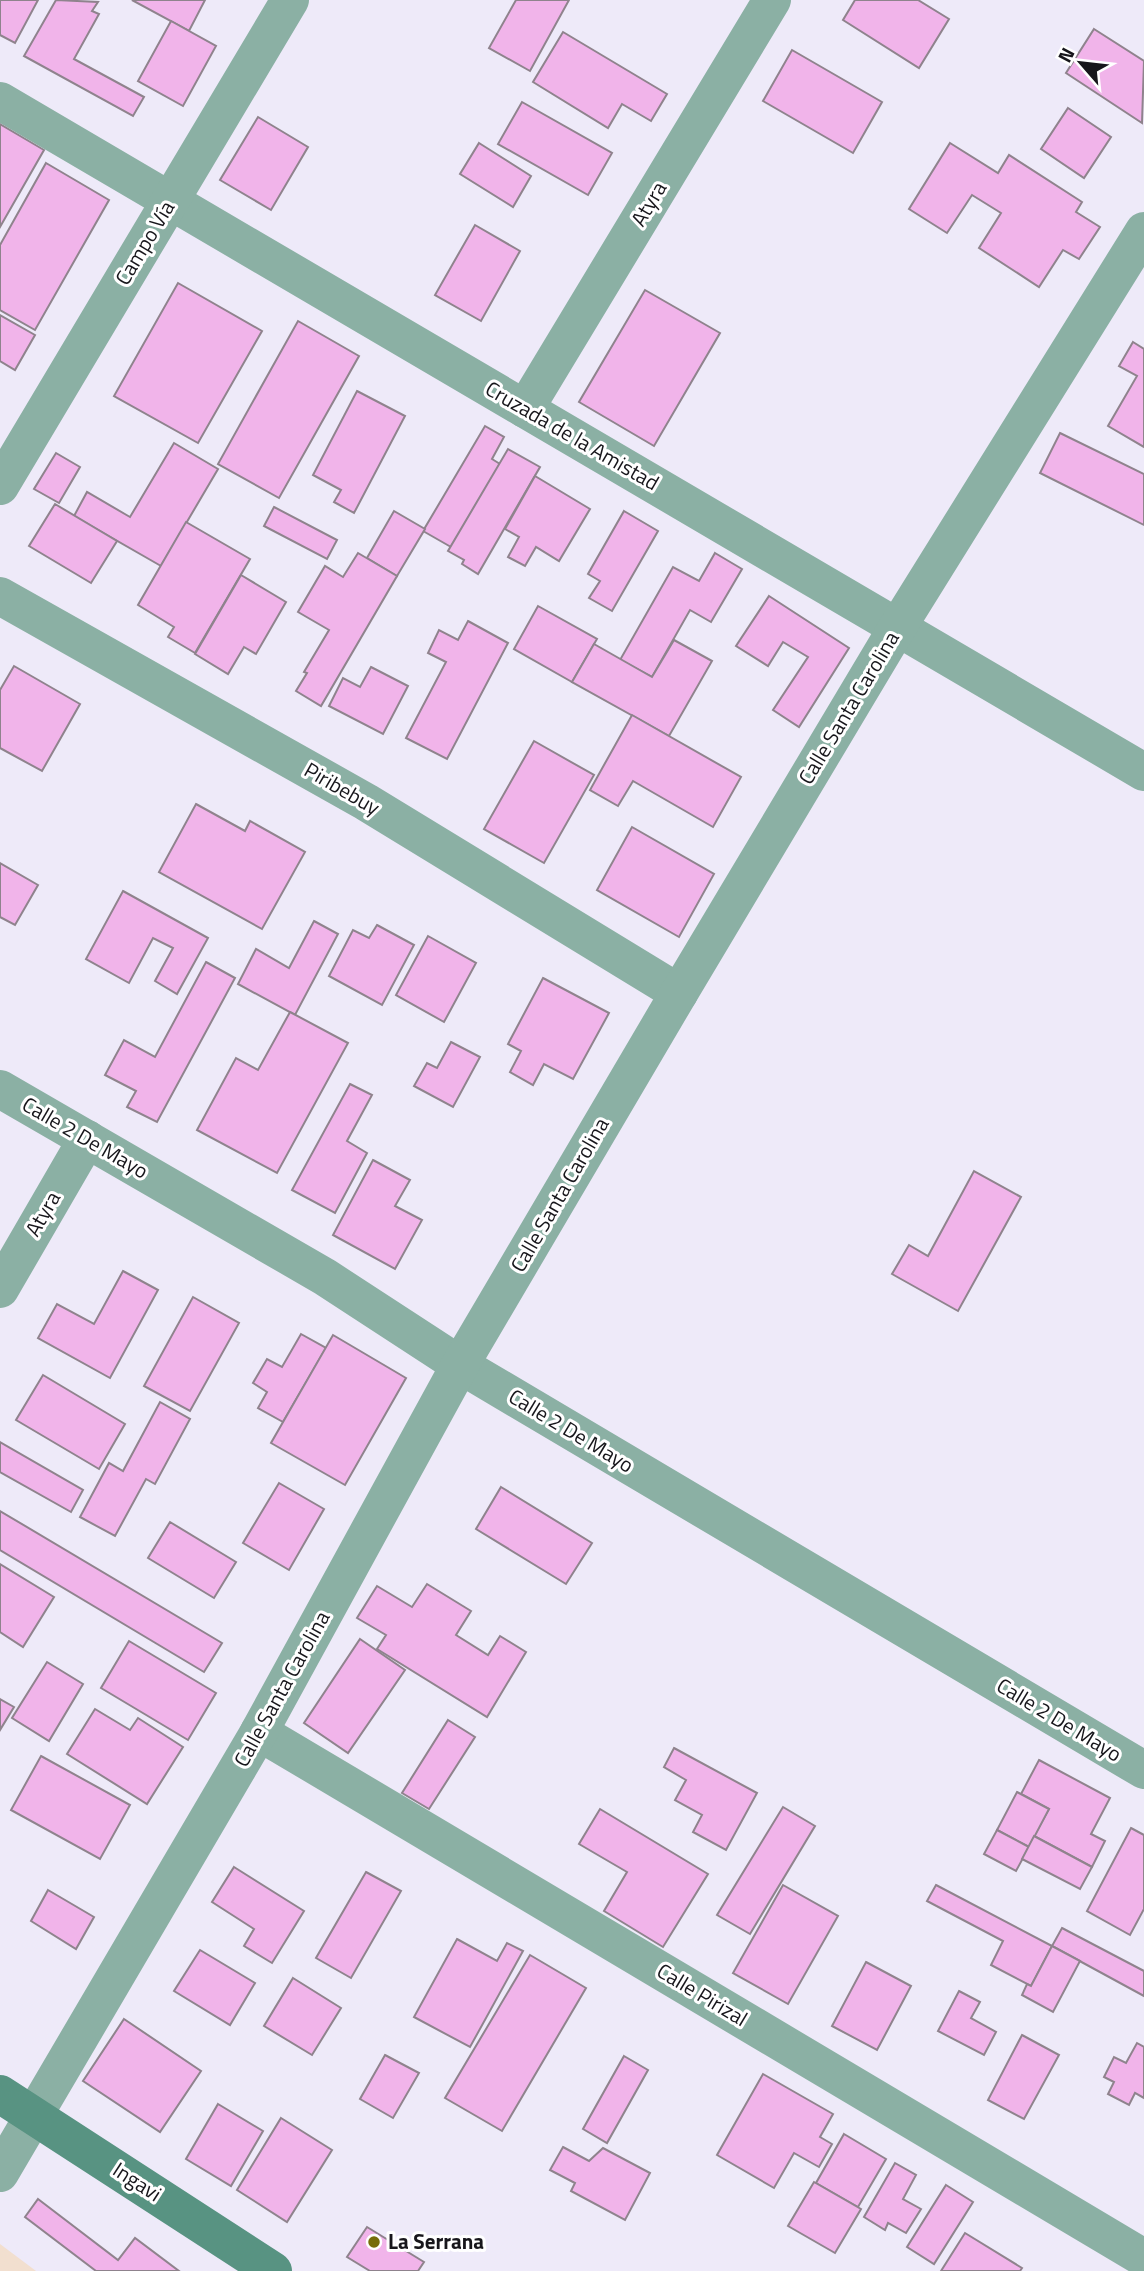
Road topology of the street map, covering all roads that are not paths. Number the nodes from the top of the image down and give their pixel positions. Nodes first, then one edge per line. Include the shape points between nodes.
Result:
1 (290, 0) edge
2 (772, 0) edge
3 (0, 101) edge
4 (170, 200) junction
5 (1144, 231) edge
6 (526, 409) junction
7 (0, 486) edge
8 (0, 596) edge
9 (897, 628) junction
10 (1144, 772) edge
11 (679, 993) junction
12 (0, 1089) edge
13 (87, 1139) junction
14 (0, 1289) edge
15 (460, 1365) junction
16 (260, 1732) junction
17 (1144, 1770) edge
18 (0, 2094) edge
19 (34, 2115) junction
20 (0, 2173) edge
21 (1144, 2258) edge
22 (273, 2271) edge

1 - 4 street, Campo Vía
2 - 6 street, Atyra
3 - 4 street, Cruzada de la Amistad
4 - 6 street, Cruzada de la Amistad
4 - 7 street, Campo Vía
5 - 9 street, Calle Santa Carolina
6 - 9 street, Cruzada de la Amistad
8 - 11 street, Piribebuy via 366,802
9 - 10 street, Cruzada de la Amistad
9 - 11 street, Calle Santa Carolina
11 - 15 street, Calle Santa Carolina
12 - 13 street, Calle 2 De Mayo
13 - 14 street, Atyra
13 - 15 street, Calle 2 De Mayo via 325,1278
15 - 16 street, Calle Santa Carolina
15 - 17 street, Calle 2 De Mayo
16 - 19 street, Calle Santa Carolina
16 - 21 street, Calle Pirizal
18 - 19 main road, Ingavi
19 - 20 street, Calle Santa Carolina
19 - 22 main road, Ingavi

